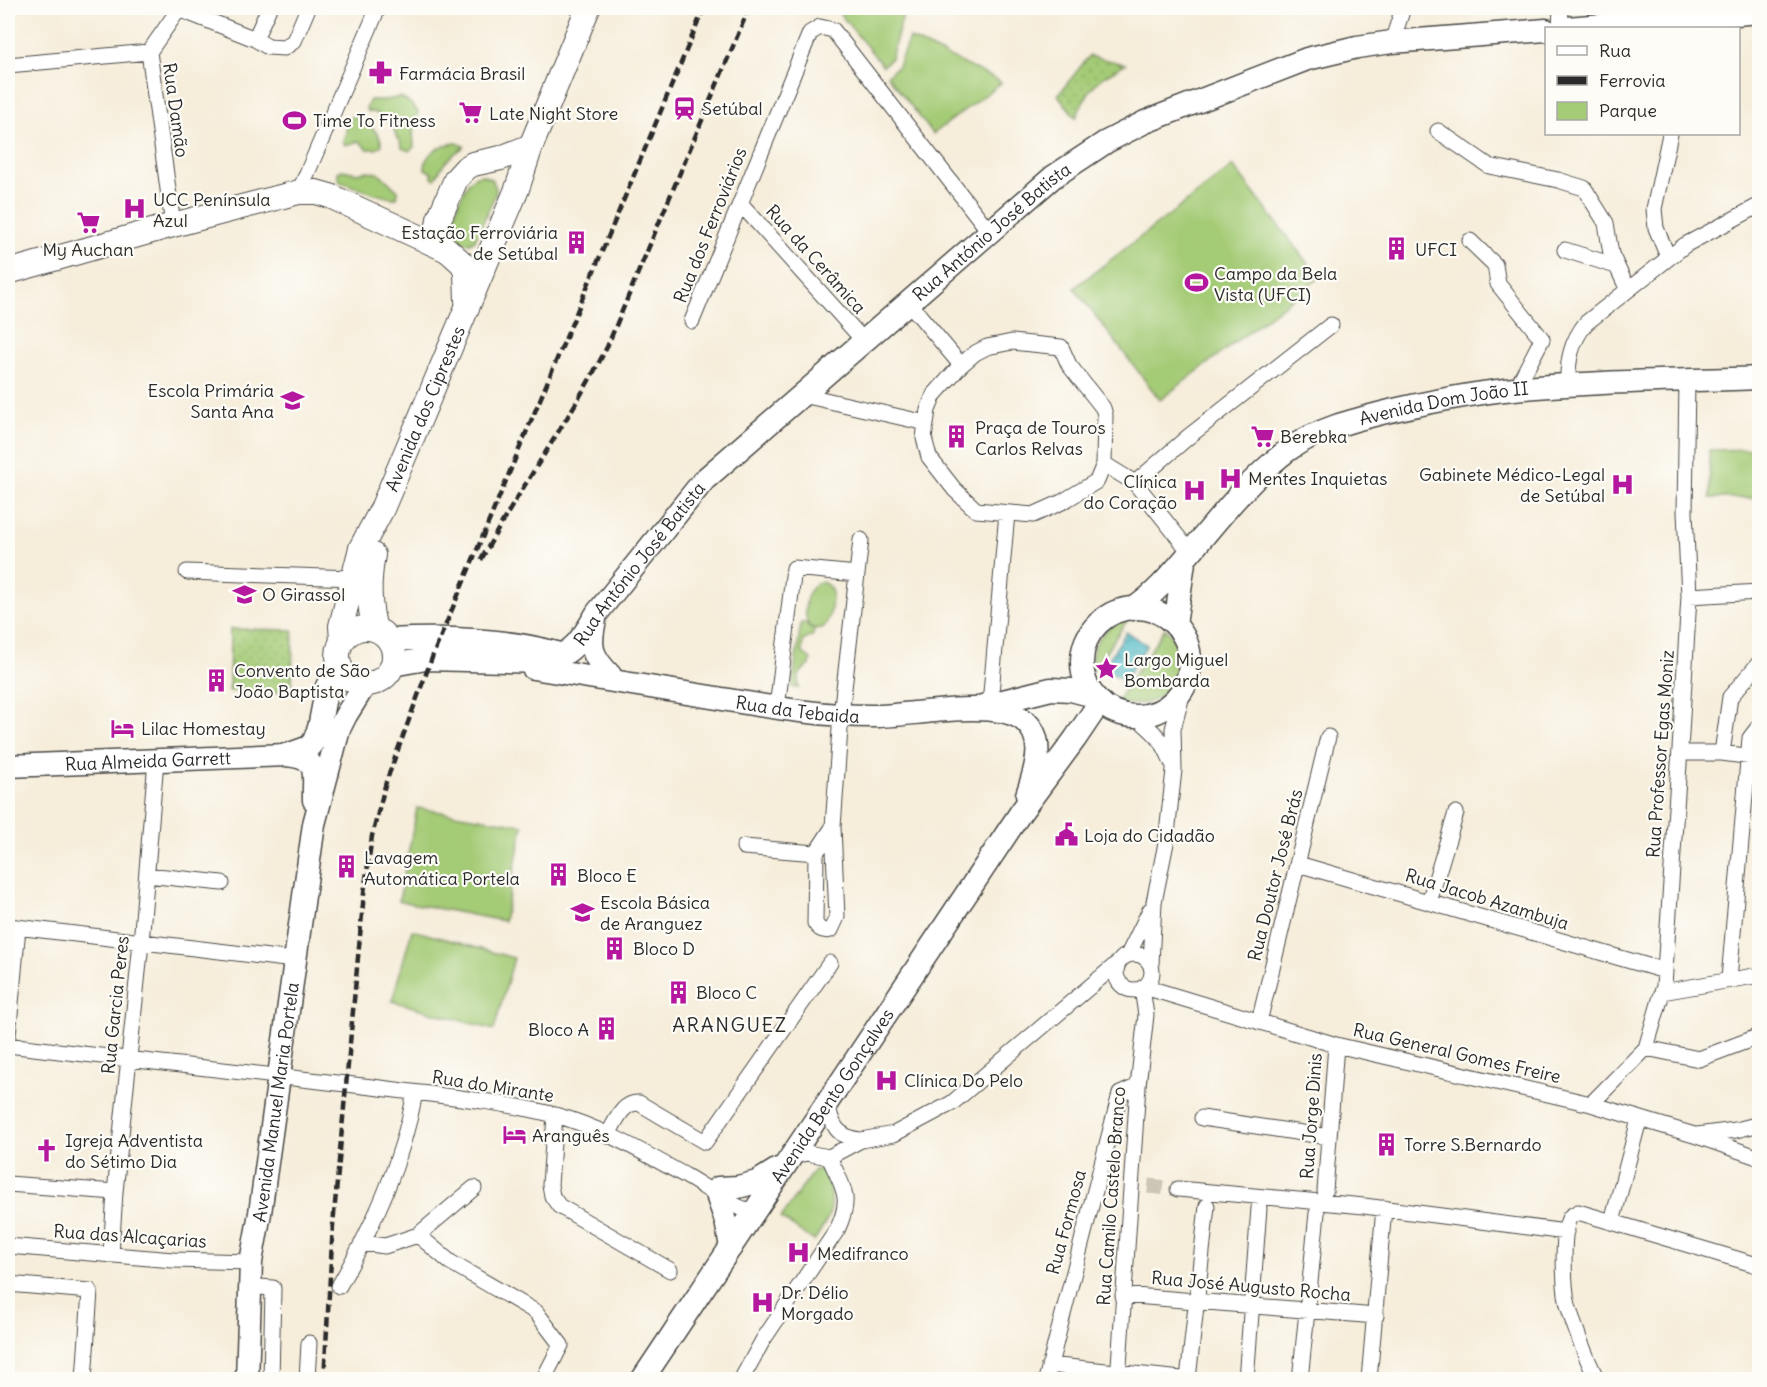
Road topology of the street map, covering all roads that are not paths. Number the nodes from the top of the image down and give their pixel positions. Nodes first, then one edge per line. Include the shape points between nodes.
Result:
1 (269, 8) edge
2 (308, 8) edge
3 (378, 8) edge
4 (588, 8) edge
5 (1403, 8) edge
6 (1561, 8) edge
7 (178, 9) edge
8 (1760, 12) edge
9 (1664, 14) edge
10 (1694, 23) edge
11 (1560, 27) edge
12 (1574, 27) edge
13 (1545, 30) edge
14 (255, 39) junction
15 (1392, 42) junction
16 (148, 52) junction
17 (8, 65) edge
18 (1438, 131) dead end
19 (1670, 135) edge
20 (531, 146) junction
21 (480, 163) junction
22 (299, 192) junction
23 (512, 202) junction
24 (740, 203) junction
25 (445, 205) junction
26 (1760, 205) edge
27 (173, 225) junction
28 (395, 225) junction
29 (989, 231) junction
30 (496, 241) junction
31 (1470, 241) dead end
32 (1565, 250) dead end
33 (450, 252) junction
34 (1668, 257) junction
35 (1616, 266) junction
36 (8, 272) edge
37 (1628, 290) junction
38 (908, 302) junction
39 (466, 307) junction
40 (692, 321) dead end
41 (1331, 325) dead end
42 (863, 340) junction
43 (961, 365) junction
44 (1760, 378) edge
45 (1687, 381) junction
46 (1568, 386) junction
47 (1516, 389) junction
48 (799, 396) junction
49 (926, 423) junction
50 (1104, 464) junction
51 (1135, 483) junction
52 (382, 509) junction
53 (1007, 513) junction
54 (861, 540) dead end
55 (1187, 556) junction
56 (187, 572) dead end
57 (857, 574) junction
58 (353, 578) junction
59 (1760, 592) edge
60 (1689, 596) junction
61 (1133, 609) junction
62 (597, 613) junction
63 (1175, 626) junction
64 (382, 635) junction
65 (342, 641) junction
66 (523, 645) junction
67 (565, 655) junction
68 (1082, 660) junction
69 (496, 662) junction
70 (1760, 662) edge
71 (392, 665) junction
72 (342, 670) junction
73 (618, 679) junction
74 (366, 683) junction
75 (1185, 684) junction
76 (1051, 689) junction
77 (1097, 699) junction
78 (981, 707) junction
79 (777, 708) junction
80 (841, 715) junction
81 (1129, 715) junction
82 (1760, 725) edge
83 (1328, 737) dead end
84 (1075, 739) junction
85 (1680, 753) junction
86 (1722, 753) junction
87 (287, 755) junction
88 (1754, 757) edge
89 (156, 760) junction
90 (8, 766) edge
91 (1174, 770) junction
92 (1021, 812) junction
93 (1456, 813) dead end
94 (314, 824) junction
95 (833, 826) junction
96 (744, 847) dead end
97 (816, 853) junction
98 (1298, 864) junction
99 (147, 875) junction
100 (222, 883) dead end
101 (1154, 902) junction
102 (1429, 903) junction
103 (13, 926) edge
104 (141, 943) junction
105 (1124, 959) junction
106 (294, 960) junction
107 (830, 963) dead end
108 (1151, 965) junction
109 (1760, 975) edge
110 (1729, 979) junction
111 (1664, 983) junction
112 (1144, 988) junction
113 (1177, 997) junction
114 (1146, 1015) junction
115 (1259, 1022) junction
116 (8, 1036) edge
117 (1760, 1036) edge
118 (8, 1045) edge
119 (1336, 1045) junction
120 (1646, 1048) junction
121 (129, 1061) junction
122 (278, 1076) junction
123 (1138, 1086) junction
124 (415, 1093) junction
125 (827, 1102) junction
126 (1591, 1104) junction
127 (555, 1115) junction
128 (1202, 1118) dead end
129 (1639, 1120) junction
130 (1760, 1124) edge
131 (1736, 1130) junction
132 (608, 1134) junction
133 (1694, 1136) junction
134 (1329, 1137) junction
135 (861, 1140) junction
136 (1736, 1151) junction
137 (829, 1156) junction
138 (1760, 1158) edge
139 (786, 1162) junction
140 (8, 1184) edge
141 (1132, 1184) junction
142 (1148, 1186) tunnel mouth
143 (474, 1188) dead end
144 (1179, 1189) tunnel mouth
145 (1325, 1191) dead end
146 (115, 1192) junction
147 (718, 1193) junction
148 (1207, 1206) dead end
149 (1259, 1208) dead end
150 (1384, 1208) junction
151 (753, 1212) junction
152 (260, 1213) junction
153 (1317, 1213) dead end
154 (1612, 1222) junction
155 (1566, 1232) junction
156 (418, 1235) junction
157 (363, 1243) junction
158 (8, 1246) edge
159 (731, 1247) junction
160 (111, 1254) junction
161 (250, 1262) junction
162 (1760, 1266) edge
163 (670, 1270) dead end
164 (8, 1284) edge
165 (339, 1286) dead end
166 (259, 1287) junction
167 (1123, 1294) junction
168 (1196, 1301) junction
169 (1251, 1306) junction
170 (1307, 1310) junction
171 (1376, 1316) junction
172 (309, 1343) dead end
173 (1047, 1372) edge
174 (1118, 1376) edge
175 (1189, 1379) edge
176 (84, 1380) edge
177 (247, 1380) edge
178 (256, 1380) edge
179 (272, 1380) edge
180 (308, 1380) edge
181 (543, 1380) edge
182 (642, 1380) edge
183 (741, 1380) edge
184 (1246, 1380) edge
185 (1300, 1380) edge
186 (1369, 1380) edge
187 (1597, 1380) edge

1 - 14 street
2 - 14 street via 294,41 284,48 268,47
3 - 22 street
4 - 20 main road, Avenida dos Ciprestes
5 - 15 street
6 - 11 street
7 - 14 street
7 - 16 street, Rua Damão
8 - 10 main road
9 - 10 main road
9 - 12 main road
13 - 15 main road, Rua António José Batista
15 - 29 main road, Rua António José Batista via 1307,59 1145,122 1062,170
16 - 17 street
16 - 27 street, Rua Damão
18 - 35 street via 1489,166 1584,188 1606,223
19 - 34 street via 1654,209 1656,228
20 - 21 main road, Avenida dos Ciprestes
20 - 23 main road, Avenida dos Ciprestes
21 - 23 main road via 495,165 505,173
21 - 25 main road, Avenida dos Ciprestes via 459,174
22 - 27 main road
22 - 28 main road via 330,196
23 - 30 main road, Avenida dos Ciprestes
24 - 29 street, Rua dos Ferroviários via 810,33 819,27 833,30
24 - 40 street, Rua dos Ferroviários
24 - 42 street, Rua da Cerâmica
25 - 28 main road via 428,218
25 - 33 main road, Avenida dos Ciprestes via 437,232
26 - 34 street
27 - 36 main road
28 - 33 main road
29 - 38 main road, Rua António José Batista
30 - 33 main road via 467,257
30 - 39 main road, Avenida dos Ciprestes
31 - 47 street via 1496,265 1498,284 1542,339
32 - 35 street
33 - 39 main road, Avenida dos Ciprestes via 463,264 466,273
34 - 37 street
35 - 37 street
37 - 46 street via 1579,333 1569,358
38 - 42 main road, Rua António José Batista
38 - 43 street
39 - 52 main road, Avenida dos Ciprestes
41 - 51 street
42 - 48 main road, Rua António José Batista
43 - 49 street via 934,395
43 - 50 street via 975,353 999,343 1061,347 1069,365 1103,408
44 - 45 main road, Avenida Dom João II
45 - 46 main road, Avenida Dom João II
45 - 60 street, Rua Professor Egas Moniz via 1685,512
46 - 47 main road, Avenida Dom João II
47 - 55 main road, Avenida Dom João II via 1383,413 1318,434 1267,466
48 - 49 street
48 - 62 main road, Rua António José Batista via 704,480
49 - 53 street via 927,452 954,489 976,510
50 - 51 street
50 - 53 street via 1097,481 1062,502 1033,515
51 - 55 street
52 - 58 main road, Avenida dos Ciprestes via 361,548
52 - 64 main road, Avenida dos Ciprestes via 369,585 370,612
53 - 78 street
54 - 57 street
55 - 61 main road via 1154,595
55 - 63 main road
56 - 58 street
57 - 79 street via 795,568
57 - 80 street
58 - 65 main road, Avenida dos Ciprestes via 341,626
59 - 60 street
60 - 85 street, Rua Professor Egas Moniz
61 - 63 main road via 1152,611
61 - 68 main road via 1118,612 1098,624 1088,637
62 - 66 main road via 556,640
62 - 67 main road, Rua António José Batista via 578,645
62 - 73 main road via 593,653 598,663
63 - 75 main road via 1189,654
64 - 65 main road via 362,628
64 - 66 main road, Rua António José Batista
64 - 71 main road, Avenida dos Ciprestes via 394,651
65 - 72 main road, Avenida dos Ciprestes via 338,657
66 - 67 main road, Rua António José Batista
67 - 69 main road, Rua António José Batista via 542,662
67 - 73 main road, Rua António José Batista
68 - 76 main road
68 - 77 main road via 1086,683
69 - 71 main road via 426,659
69 - 73 main road
70 - 86 street via 1730,696
71 - 74 main road via 385,676
72 - 74 main road via 355,681
72 - 87 main road via 327,686 314,741 309,747
73 - 79 main road, Rua da Tebaida
74 - 94 main road, Avenida Manuel Maria Portela via 339,729
75 - 81 main road via 1165,708 1146,715
75 - 91 street via 1173,729
76 - 77 main road via 1071,690
76 - 78 main road
77 - 81 main road via 1108,708
77 - 84 main road
78 - 80 main road, Rua da Tebaida via 878,716
78 - 92 main road via 1012,715 1031,729 1038,751
79 - 80 main road, Rua da Tebaida
80 - 95 street
81 - 84 main road
81 - 91 street via 1157,734 1167,748
82 - 88 street via 1750,738
83 - 98 street, Rua Doutor José Brás
84 - 92 main road
85 - 86 street
85 - 111 street, Rua Professor Egas Moniz
86 - 88 street
87 - 89 main road, Rua Almeida Garrett
87 - 94 main road, Avenida Manuel Maria Portela via 304,757 312,766
88 - 110 street
89 - 90 main road, Rua Almeida Garrett
89 - 99 street, Rua Garcia Peres
91 - 101 street via 1166,843
92 - 125 main road, Avenida Bento Gonçalves
93 - 102 street
94 - 106 main road, Avenida Manuel Maria Portela
95 - 97 street
95 - 97 street via 837,917 831,930 824,931 815,923
96 - 97 street
98 - 102 street, Rua Jacob Azambuja
98 - 115 street, Rua Doutor José Brás
99 - 100 street
99 - 104 street, Rua Garcia Peres
101 - 105 street
101 - 108 street
102 - 111 street, Rua Jacob Azambuja
103 - 104 street
103 - 116 street
104 - 106 street
104 - 121 street, Rua Garcia Peres
105 - 108 street via 1139,955
105 - 112 street via 1116,973 1120,983 1129,990
105 - 135 street via 952,1103 894,1134
106 - 122 main road, Avenida Manuel Maria Portela
107 - 132 street via 705,1142 639,1103 625,1107
108 - 112 street via 1152,978
109 - 110 street
110 - 111 street
111 - 120 street, Rua Professor Egas Moniz
112 - 113 street, Rua General Gomes Freire
112 - 114 street, Rua Camilo Castelo Branco
113 - 114 street
113 - 115 street, Rua General Gomes Freire
114 - 123 street, Rua Camilo Castelo Branco
115 - 119 street, Rua General Gomes Freire
117 - 120 street via 1698,1059
118 - 121 street, Rua do Mirante
119 - 126 street, Rua General Gomes Freire
119 - 134 street, Rua Jorge Dinis
120 - 126 street, Rua Professor Egas Moniz
121 - 122 street, Rua do Mirante
121 - 146 street, Rua Garcia Peres
122 - 124 street, Rua do Mirante
122 - 152 main road, Avenida Manuel Maria Portela
123 - 141 street, Rua Camilo Castelo Branco
123 - 173 street, Rua Formosa via 1120,1094
124 - 127 street, Rua do Mirante
124 - 157 street via 393,1179
125 - 135 street via 835,1127 844,1136
125 - 139 main road, Avenida Bento Gonçalves
126 - 129 street, Rua General Gomes Freire
127 - 132 street, Rua do Mirante
127 - 163 street via 550,1185 559,1206
128 - 134 street
129 - 133 street, Rua General Gomes Freire
129 - 154 street
130 - 131 street
131 - 133 street
131 - 136 street via 1732,1140
132 - 147 street, Rua do Mirante
133 - 136 street, Rua General Gomes Freire
134 - 145 street, Rua Jorge Dinis
135 - 137 street
136 - 138 street, Rua General Gomes Freire
137 - 139 street via 807,1153
137 - 183 street via 846,1196 845,1214
139 - 147 main road via 758,1182
139 - 151 main road, Avenida Bento Gonçalves
140 - 146 street
141 - 142 street
141 - 167 street, Rua Camilo Castelo Branco
143 - 156 street
144 - 150 street
146 - 160 street, Rua Garcia Peres
147 - 151 street, Rua do Mirante via 737,1207
147 - 159 main road
148 - 168 street
149 - 169 street
150 - 155 street
150 - 171 street
151 - 159 main road, Avenida Bento Gonçalves
152 - 161 main road, Avenida Manuel Maria Portela
152 - 166 main road
153 - 170 street
154 - 155 street via 1578,1212 1570,1218
154 - 162 street
155 - 187 street via 1568,1304
156 - 157 street via 386,1246
156 - 181 street via 450,1262 536,1312 561,1345
157 - 165 street
158 - 160 street, Rua das Alcaçarias
159 - 182 main road, Avenida Bento Gonçalves
160 - 161 street, Rua das Alcaçarias
161 - 177 main road, Avenida Manuel Maria Portela
164 - 176 street via 90,1291
166 - 178 main road
166 - 179 street via 273,1288
167 - 168 street, Rua José Augusto Rocha
167 - 174 street, Rua Camilo Castelo Branco
168 - 169 street, Rua José Augusto Rocha
168 - 175 street
169 - 170 street, Rua José Augusto Rocha
169 - 184 street
170 - 171 street, Rua José Augusto Rocha
170 - 185 street
171 - 186 street
172 - 180 street
173 - 174 street
174 - 175 street

